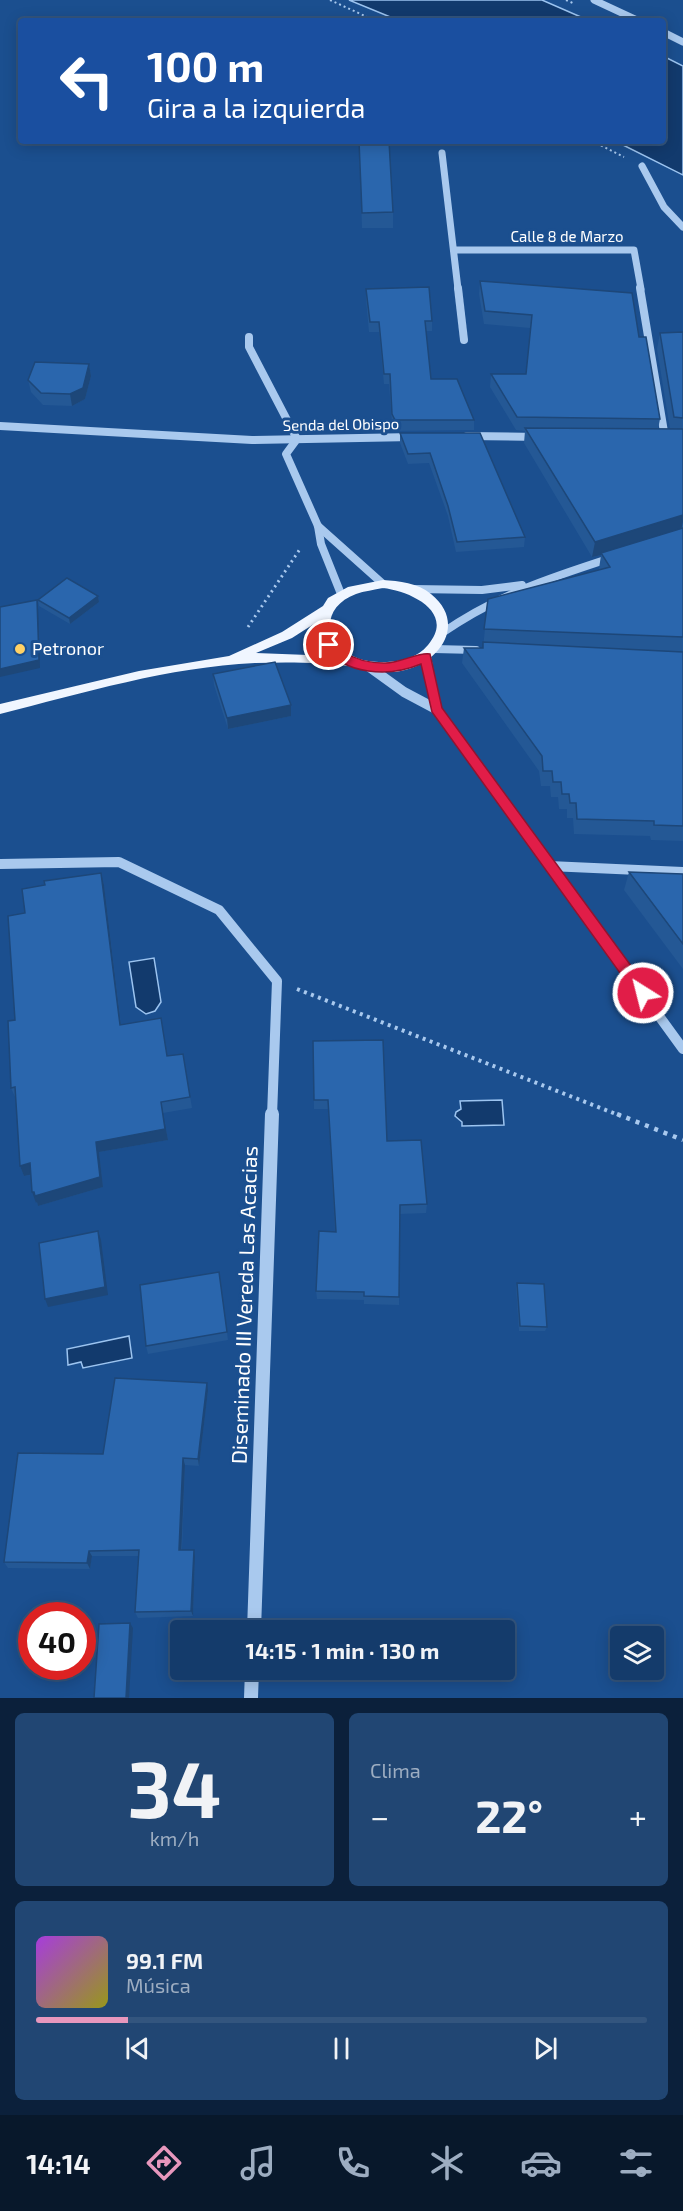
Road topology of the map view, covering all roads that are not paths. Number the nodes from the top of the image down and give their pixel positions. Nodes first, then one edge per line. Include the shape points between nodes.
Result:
1 (594, 0) edge
2 (633, 18) edge
3 (666, 33) edge
4 (683, 41) edge
5 (442, 153) dead end
6 (642, 166) road end
7 (683, 227) edge
8 (454, 250) junction
9 (649, 334) junction
10 (660, 334) edge
11 (249, 337) dead end
12 (464, 340) dead end
13 (0, 426) edge
14 (460, 436) edge
15 (425, 437) edge
16 (551, 437) edge
17 (653, 438) edge
18 (297, 439) junction
19 (318, 526) junction
20 (618, 556) edge
21 (383, 584) junction
22 (531, 584) junction
23 (413, 590) junction
24 (341, 594) junction
25 (326, 610) junction
26 (442, 633) junction
27 (481, 651) edge
28 (430, 653) junction
29 (226, 661) junction
30 (352, 662) junction
31 (368, 666) junction
32 (0, 709) edge
33 (436, 709) junction
34 (0, 864) edge
35 (549, 866) junction
36 (683, 872) edge
37 (683, 1049) edge
38 (254, 1620) edge
39 (252, 1680) edge
40 (251, 1698) edge

1 - 2 street
3 - 4 street
5 - 8 street
6 - 7 street via 673,219
8 - 9 street, Calle 8 de Marzo via 634,250
8 - 12 street
9 - 10 street
9 - 17 street, Calle 8 de Marzo via 669,438
11 - 18 street via 249,347
13 - 18 street, Senda del Obispo
14 - 16 street
15 - 18 street, Senda del Obispo
18 - 19 street via 286,454
19 - 21 street
19 - 24 street
20 - 22 street
21 - 23 main road
21 - 24 main road
22 - 23 street via 482,590
22 - 26 street via 468,615
23 - 26 main road via 437,608 443,620
24 - 25 main road
25 - 29 main road via 287,635
25 - 30 main road via 323,633 329,645
26 - 28 main road
27 - 28 street
28 - 31 main road via 406,665
28 - 33 street
29 - 30 main road
29 - 32 main road
30 - 31 main road
31 - 33 street
33 - 35 street
34 - 38 street, Diseminado III Vereda Las Acacias via 119,862 219,910 277,981
35 - 36 street
35 - 37 street
39 - 40 street

